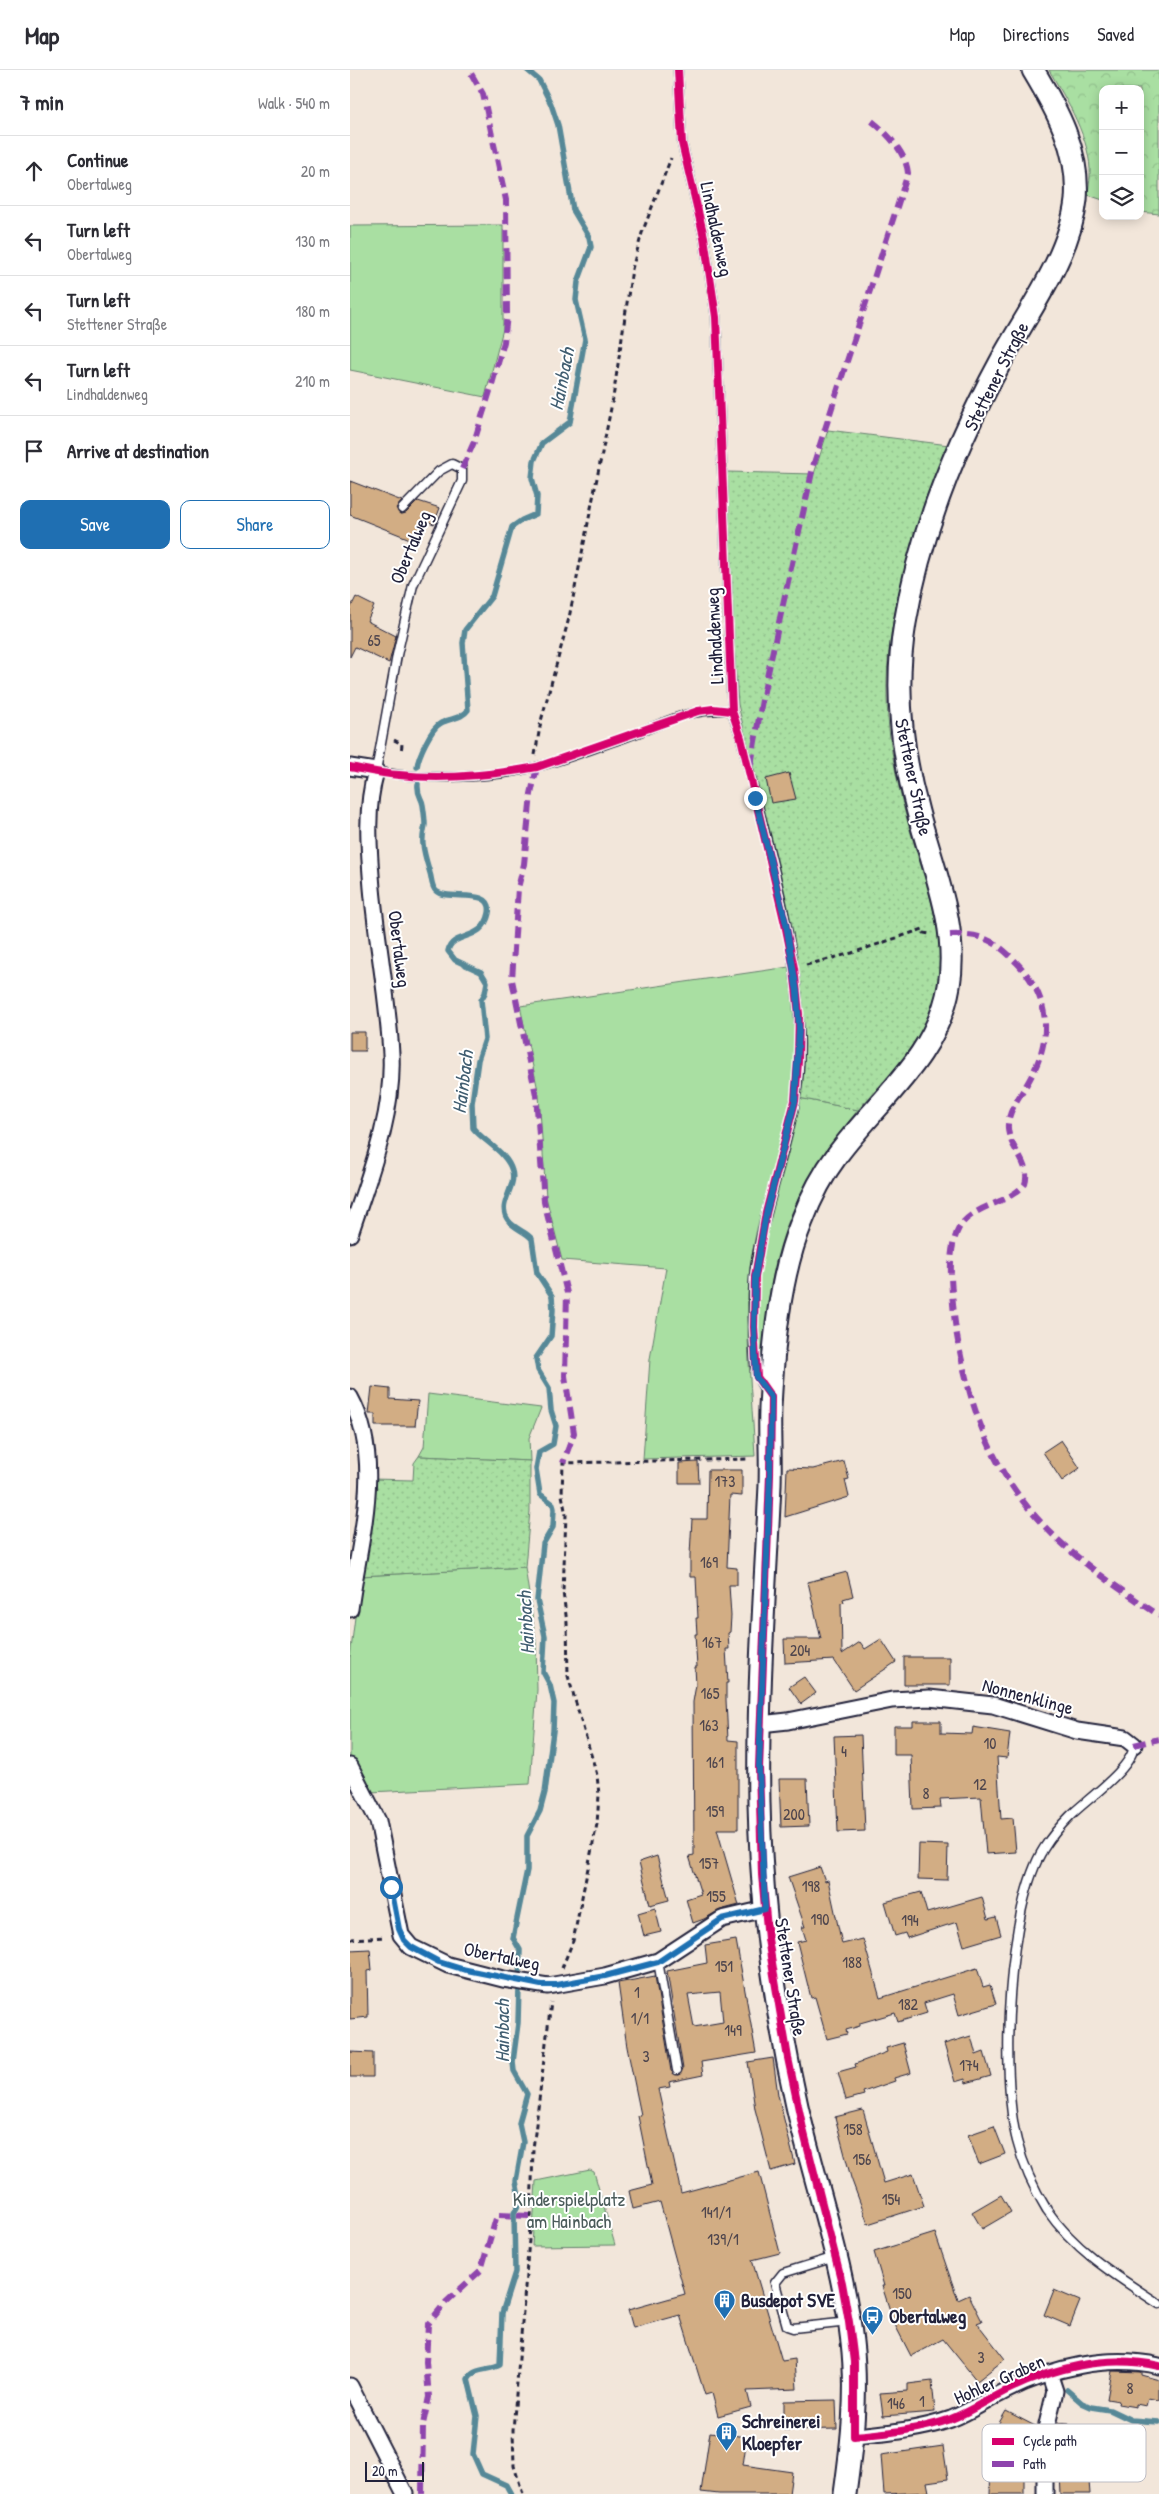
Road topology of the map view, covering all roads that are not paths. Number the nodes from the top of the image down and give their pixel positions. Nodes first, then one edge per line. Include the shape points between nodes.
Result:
1 (678, 70) edge
2 (1033, 70) edge
3 (402, 509) dead end
4 (732, 711) junction
5 (350, 767) edge
6 (376, 771) junction
7 (350, 1234) edge
8 (350, 1397) edge
9 (771, 1397) junction
10 (350, 1609) edge
11 (760, 1724) junction
12 (1134, 1745) joint
13 (350, 1766) edge
14 (765, 1909) junction
15 (658, 1962) junction
16 (678, 2070) dead end
17 (835, 2257) junction
18 (1159, 2304) edge
19 (849, 2322) junction
20 (1159, 2366) edge
21 (1050, 2373) junction
22 (350, 2386) edge
23 (1047, 2424) edge
24 (854, 2436) junction
25 (405, 2494) edge
26 (845, 2494) edge

1 - 4 lane, Lindhaldenweg via 682,143 704,237 715,309
2 - 9 main road, Stettener Straße via 1060,118 1072,149 1076,186 1073,217 1063,247 991,380 954,463 921,554 903,639 899,690 905,755 950,935 949,990 934,1033 914,1066 852,1136 825,1174 799,1227 782,1298
3 - 6 lane, Obertalweg via 442,468 452,464 462,469 462,481 413,585
4 - 6 lane via 706,709 688,713 537,767 450,776 404,776
4 - 9 lane, Lindhaldenweg via 768,849 794,968 798,1014 796,1089 766,1214 755,1277 756,1377
5 - 6 street
6 - 7 street, Obertalweg via 371,796 370,866 391,1063 376,1157
8 - 10 street via 364,1429 368,1477
9 - 11 main road, Stettener Straße
11 - 12 street, Nonnenklinge via 892,1700 929,1698 993,1705 1077,1731 1125,1738
11 - 14 main road, Stettener Straße via 759,1802
12 - 18 lane via 1125,1765 1055,1832 1040,1854 1028,1882 1012,1976 1009,2080 1017,2142 1027,2172 1047,2210 1086,2253
13 - 15 street, Obertalweg via 378,1821 401,1935 411,1947 439,1962 531,1984 556,1985
14 - 15 street, Obertalweg via 722,1919
14 - 17 main road, Stettener Straße via 770,1960 794,2092
15 - 16 lane
17 - 19 main road, Stettener Straße
17 - 19 lane via 783,2273 775,2283 786,2325 790,2328
19 - 24 main road, Stettener Straße via 854,2372
20 - 21 street, Hohler Graben via 1112,2362 1075,2366
21 - 23 street via 1054,2390
21 - 24 street, Hohler Graben via 1010,2388 944,2421
22 - 25 street
24 - 26 main road, Stettener Straße

